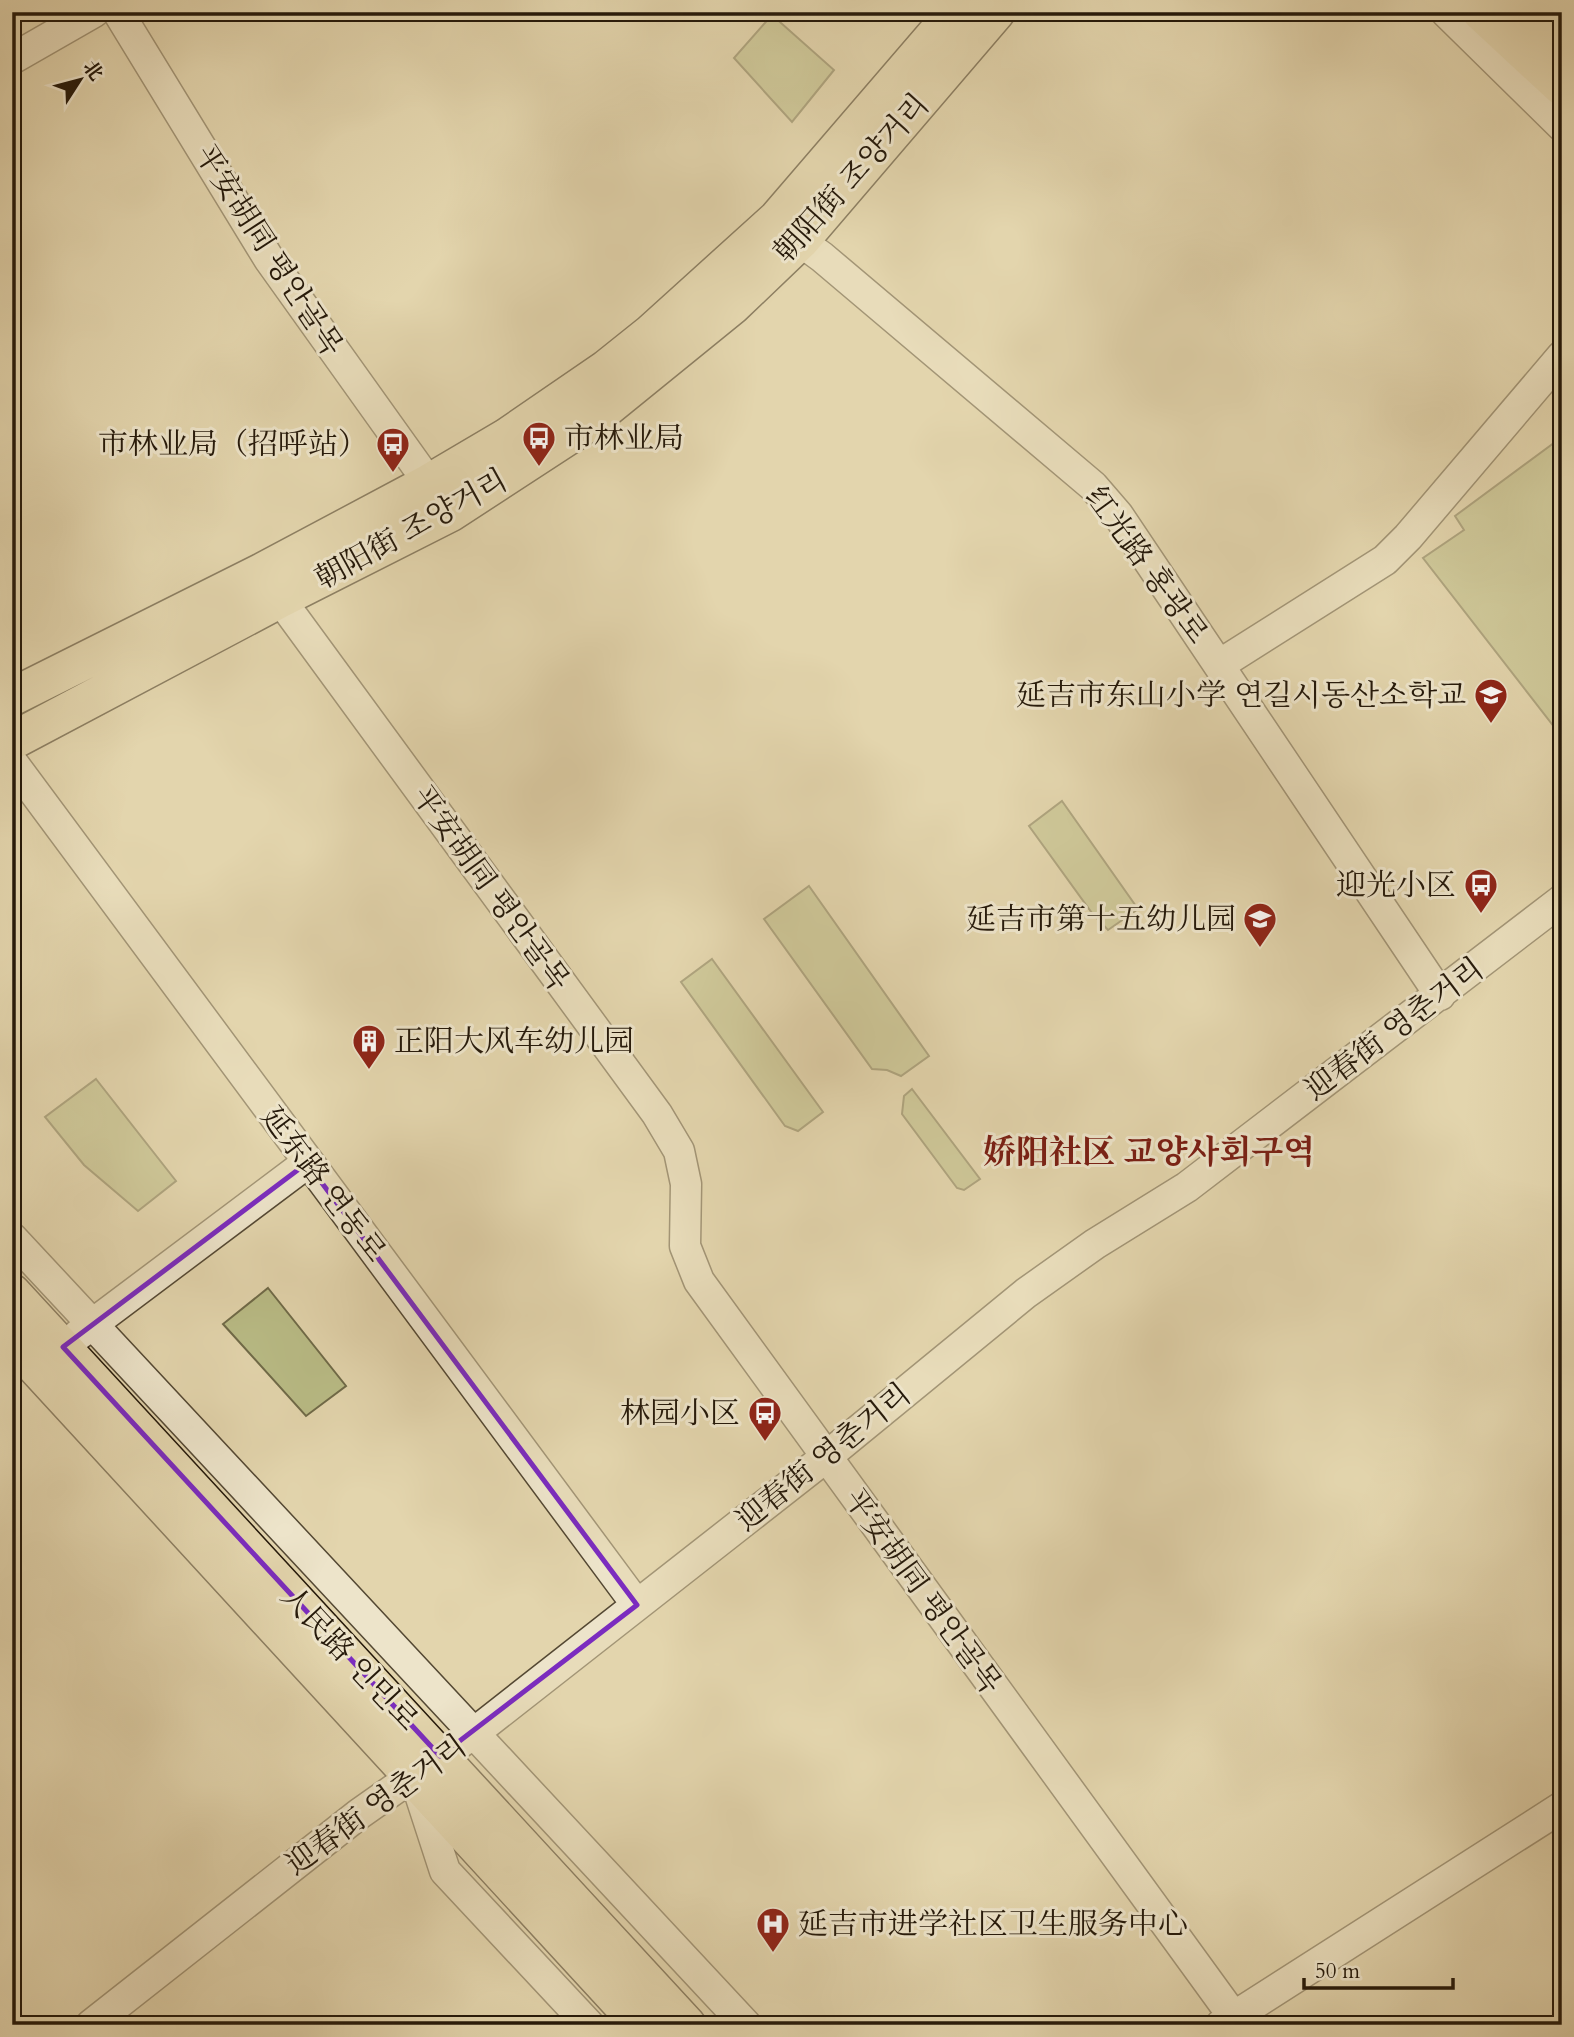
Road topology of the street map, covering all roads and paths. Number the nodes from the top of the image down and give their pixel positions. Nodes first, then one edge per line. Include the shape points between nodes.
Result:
1 (94, 12) edge
2 (118, 12) edge
3 (955, 12) edge
4 (996, 12) edge
5 (1446, 12) edge
6 (1481, 12) edge
7 (1521, 12) edge
8 (1562, 50) edge
9 (12, 59) edge
10 (1562, 87) edge
11 (1562, 125) edge
12 (800, 241) junction
13 (1562, 356) edge
14 (429, 483) junction
15 (281, 599) junction
16 (1220, 665) junction
17 (12, 697) edge
18 (12, 741) edge
19 (12, 762) edge
20 (1562, 900) edge
21 (1440, 995) junction
22 (307, 1163) junction
23 (12, 1238) edge
24 (12, 1293) edge
25 (93, 1324) junction
26 (12, 1341) edge
27 (63, 1347) junction
28 (826, 1457) junction
29 (637, 1605) junction
30 (474, 1733) junction
31 (427, 1766) junction
32 (1562, 1807) edge
33 (1227, 2020) edge
34 (92, 2025) edge
35 (589, 2025) edge
36 (641, 2025) edge
37 (687, 2025) edge
38 (746, 2025) edge

1 - 9 street
2 - 14 street, 平安胡同 평안골목 via 269,259
3 - 14 main road, 朝阳街 조양거리 via 777,219 691,297 633,348 557,404
4 - 12 main road, 朝阳街 조양거리
5 - 11 street
6 - 10 main road
7 - 8 main road
12 - 15 main road, 朝阳街 조양거리 via 732,306 588,424 450,513
12 - 16 street, 红光路 홍광로 via 1093,486 1118,514
13 - 16 street via 1385,560
14 - 17 main road, 朝阳街 조양거리
15 - 18 main road, 朝阳街 조양거리
15 - 28 street, 平安胡同 평안골목 via 657,1114 679,1151 686,1184 685,1246 699,1281
16 - 21 street, 红光路 홍광로
19 - 22 street, 延东路 연동로
20 - 21 street, 迎春街 영춘거리
21 - 28 street, 迎春街 영춘거리 via 1187,1187 1026,1293
22 - 25 street
22 - 29 street, 延东路 연동로
23 - 25 street
24 - 27 main road, 人民路 인민로
25 - 27 street
25 - 30 street
26 - 31 main road, 人民路 인민로
27 - 31 main road, 人民路 인민로
28 - 29 street, 迎春街 영춘거리
28 - 33 street, 平安胡同 평안골목
29 - 30 street, 迎春街 영춘거리
30 - 31 street, 迎春街 영춘거리
30 - 38 street
31 - 34 street, 迎春街 영춘거리 via 348,1822
31 - 35 street via 445,1871
31 - 36 main road, 人民路 인민로
31 - 37 main road, 人民路 인민로
32 - 33 street

